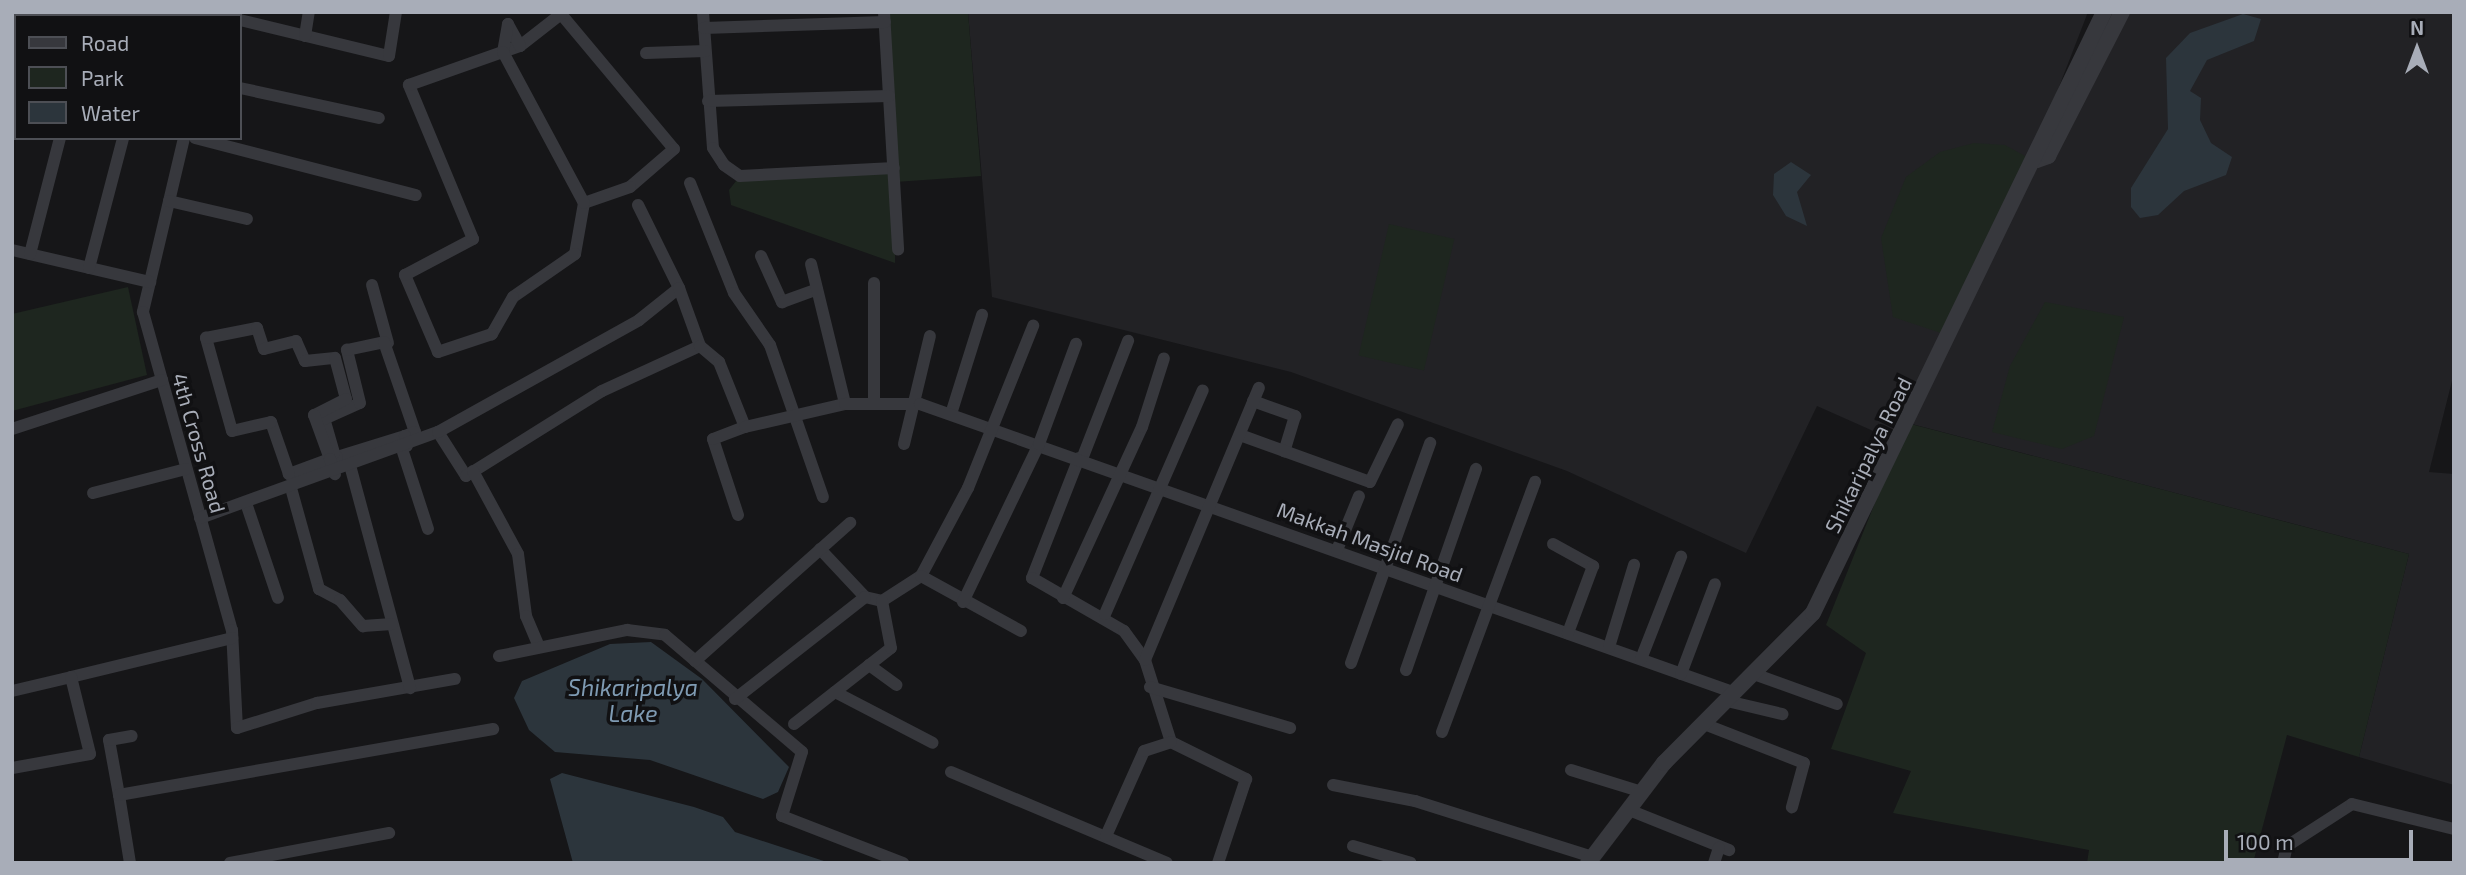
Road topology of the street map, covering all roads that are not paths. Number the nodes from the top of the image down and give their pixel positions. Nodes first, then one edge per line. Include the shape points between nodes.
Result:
1 (309, 12) edge
2 (396, 12) edge
3 (703, 12) edge
4 (2104, 12) edge
5 (2122, 12) edge
6 (885, 17) edge
7 (508, 18) edge
8 (242, 20) edge
9 (704, 28) junction
10 (305, 36) junction
11 (520, 46) junction
12 (705, 51) junction
13 (503, 52) junction
14 (646, 53) dead end
15 (242, 88) edge
16 (889, 96) junction
17 (708, 101) junction
18 (379, 118) dead end
19 (59, 140) edge
20 (121, 140) edge
21 (184, 140) edge
22 (203, 140) edge
23 (2037, 160) junction
24 (894, 168) junction
25 (690, 183) dead end
26 (416, 195) dead end
27 (169, 201) junction
28 (583, 203) junction
29 (638, 205) dead end
30 (247, 219) dead end
31 (12, 250) edge
32 (898, 250) dead end
33 (30, 254) junction
34 (761, 256) dead end
35 (811, 264) dead end
36 (89, 268) junction
37 (150, 282) junction
38 (874, 283) dead end
39 (372, 285) dead end
40 (678, 288) junction
41 (817, 289) junction
42 (982, 315) dead end
43 (1033, 326) dead end
44 (930, 336) dead end
45 (1128, 341) dead end
46 (1076, 344) dead end
47 (700, 346) junction
48 (1164, 358) dead end
49 (162, 380) junction
50 (1259, 388) dead end
51 (1203, 390) dead end
52 (874, 401) junction
53 (1253, 401) junction
54 (845, 404) junction
55 (916, 404) junction
56 (951, 414) junction
57 (793, 416) junction
58 (1398, 424) dead end
59 (745, 427) junction
60 (993, 427) junction
61 (12, 429) edge
62 (438, 432) junction
63 (1240, 435) junction
64 (424, 439) junction
65 (405, 443) junction
66 (1430, 443) dead end
67 (904, 444) dead end
68 (1039, 444) junction
69 (1283, 451) junction
70 (330, 458) junction
71 (1081, 458) junction
72 (186, 469) junction
73 (351, 469) junction
74 (1476, 469) dead end
75 (473, 471) junction
76 (1121, 473) junction
77 (335, 474) junction
78 (1535, 482) dead end
79 (291, 488) junction
80 (1164, 488) junction
81 (93, 493) dead end
82 (1359, 496) dead end
83 (823, 497) dead end
84 (246, 503) junction
85 (1212, 506) junction
86 (738, 515) dead end
87 (200, 518) junction
88 (850, 523) dead end
89 (428, 529) dead end
90 (1553, 544) dead end
91 (820, 549) junction
92 (1337, 550) junction
93 (1681, 557) dead end
94 (1634, 565) dead end
95 (1388, 569) junction
96 (921, 576) junction
97 (1715, 584) dead end
98 (1433, 585) junction
99 (864, 597) junction
100 (278, 598) dead end
101 (1063, 598) junction
102 (882, 601) junction
103 (963, 602) junction
104 (1491, 606) junction
105 (1105, 614) junction
106 (393, 624) junction
107 (1021, 631) dead end
108 (1568, 633) junction
109 (232, 638) junction
110 (539, 648) junction
111 (1608, 648) junction
112 (499, 656) dead end
113 (1641, 659) junction
114 (1145, 660) junction
115 (695, 662) junction
116 (1351, 663) dead end
117 (869, 665) junction
118 (1406, 670) dead end
119 (1681, 674) junction
120 (1754, 674) junction
121 (71, 677) junction
122 (455, 679) dead end
123 (897, 685) dead end
124 (1150, 687) junction
125 (410, 688) junction
126 (12, 691) edge
127 (835, 692) junction
128 (1731, 697) junction
129 (735, 699) junction
130 (1837, 704) dead end
131 (1782, 714) dead end
132 (794, 724) dead end
133 (1703, 724) junction
134 (1290, 728) dead end
135 (494, 729) dead end
136 (1442, 732) dead end
137 (132, 736) dead end
138 (1171, 742) junction
139 (933, 743) dead end
140 (12, 768) edge
141 (1571, 770) dead end
142 (951, 772) dead end
143 (1333, 785) dead end
144 (1643, 792) junction
145 (119, 794) junction
146 (1792, 807) dead end
147 (1629, 810) junction
148 (2454, 829) edge
149 (388, 833) dead end
150 (1106, 836) junction
151 (1356, 855) edge
152 (1590, 860) edge
153 (130, 863) edge
154 (230, 863) edge
155 (903, 863) edge
156 (1167, 863) edge
157 (1218, 863) edge
158 (1411, 863) edge
159 (1714, 863) edge
160 (2283, 863) edge

1 - 10 street
2 - 10 street via 389,56
3 - 9 street
4 - 23 street, Shikaripalya Road
5 - 23 street via 2048,156
6 - 9 street
6 - 16 street
7 - 11 street
7 - 13 street
8 - 10 street
9 - 12 street
11 - 13 street
11 - 28 street via 561,14 674,149 630,187
12 - 14 street
12 - 17 street
13 - 28 street
13 - 28 street via 409,85 473,239 405,275 435,350 443,353 492,334 513,297 569,262
15 - 18 street
16 - 17 street
16 - 24 street
17 - 24 street via 713,148 740,176
19 - 33 street
20 - 36 street
21 - 27 street, 4th Cross Road
22 - 26 street
23 - 120 street, Shikaripalya Road via 1814,613
24 - 32 street
25 - 57 street via 734,293 770,345
27 - 30 street
27 - 37 street, 4th Cross Road
29 - 40 street
31 - 33 street
33 - 36 street
34 - 41 street via 782,302
35 - 41 street
36 - 37 street
37 - 49 street, 4th Cross Road via 143,312
38 - 52 street
39 - 64 street
40 - 47 street
40 - 62 street via 639,320
41 - 54 street
42 - 56 street
43 - 60 street
44 - 55 street
45 - 71 street
46 - 68 street
47 - 59 street via 719,362
47 - 75 street via 602,391
48 - 76 street
49 - 61 street
49 - 72 street, 4th Cross Road
50 - 53 street
51 - 80 street
52 - 54 street, Makkah Masjid Road
52 - 55 street, Makkah Masjid Road
53 - 63 street
53 - 69 street via 1295,416
54 - 57 street, Makkah Masjid Road
55 - 56 street, Makkah Masjid Road
55 - 67 street
56 - 60 street, Makkah Masjid Road
57 - 59 street, Makkah Masjid Road
57 - 83 street
58 - 69 street via 1370,482
59 - 86 street, Makkah Masjid Road via 713,439
60 - 68 street, Makkah Masjid Road
60 - 96 street
62 - 64 street
62 - 75 street via 466,476
63 - 69 street
63 - 85 street
64 - 65 street
65 - 65 street via 415,432 384,342 347,350 360,403 324,419 334,453 337,457
65 - 73 street
65 - 89 street
66 - 95 street
68 - 71 street, Makkah Masjid Road
68 - 103 street
70 - 70 street via 314,415 346,399 335,358 305,361 296,341 264,349 257,328 206,338 232,431 271,422 289,474
70 - 77 street
71 - 76 street, Makkah Masjid Road
71 - 101 street via 1031,569 1036,584
72 - 81 street
72 - 87 street, 4th Cross Road
73 - 77 street
73 - 106 street
74 - 98 street
75 - 110 street via 518,554 526,616
76 - 80 street, Makkah Masjid Road
76 - 101 street
77 - 79 street
78 - 104 street
79 - 84 street
79 - 106 street via 318,589 340,600 363,626
80 - 85 street, Makkah Masjid Road
80 - 105 street
82 - 92 street
84 - 87 street
84 - 100 street
85 - 92 street, Makkah Masjid Road
85 - 114 street
87 - 109 street, 4th Cross Road
88 - 91 street
90 - 108 street via 1592,566
91 - 99 street
91 - 115 street
92 - 95 street, Makkah Masjid Road
93 - 113 street
94 - 111 street
95 - 98 street, Makkah Masjid Road
95 - 116 street
96 - 102 street
96 - 103 street
97 - 119 street
98 - 104 street, Makkah Masjid Road
98 - 118 street
99 - 102 street
99 - 129 street
101 - 105 street
102 - 117 street via 893,640
103 - 107 street
104 - 108 street, Makkah Masjid Road
104 - 136 street
105 - 114 street
106 - 125 street
108 - 111 street, Makkah Masjid Road
109 - 121 street
109 - 125 street, 4th Cross Road via 237,728 269,723 317,703
110 - 112 street
110 - 115 street via 642,630 665,635
111 - 113 street, Makkah Masjid Road
113 - 119 street, Makkah Masjid Road
114 - 124 street
115 - 129 street
117 - 123 street
117 - 127 street
119 - 128 street, Makkah Masjid Road
120 - 128 street, Shikaripalya Road
120 - 130 street
121 - 126 street
121 - 140 street via 90,754
122 - 125 street
124 - 134 street
124 - 138 street
127 - 132 street
127 - 139 street
128 - 131 street, Makkah Masjid Road
128 - 133 street, Shikaripalya Road
129 - 155 street via 802,752 782,816
133 - 144 street, Shikaripalya Road
133 - 146 street via 1804,763
135 - 145 street
137 - 145 street via 109,740
138 - 150 street via 1144,751
138 - 157 street via 1246,779
141 - 144 street
142 - 150 street
143 - 152 street via 1415,801
144 - 147 street, Shikaripalya Road
145 - 153 street
147 - 152 street, Shikaripalya Road
147 - 159 street via 1724,849
148 - 160 street via 2352,804 2287,846
149 - 154 street
150 - 156 street
151 - 158 street

